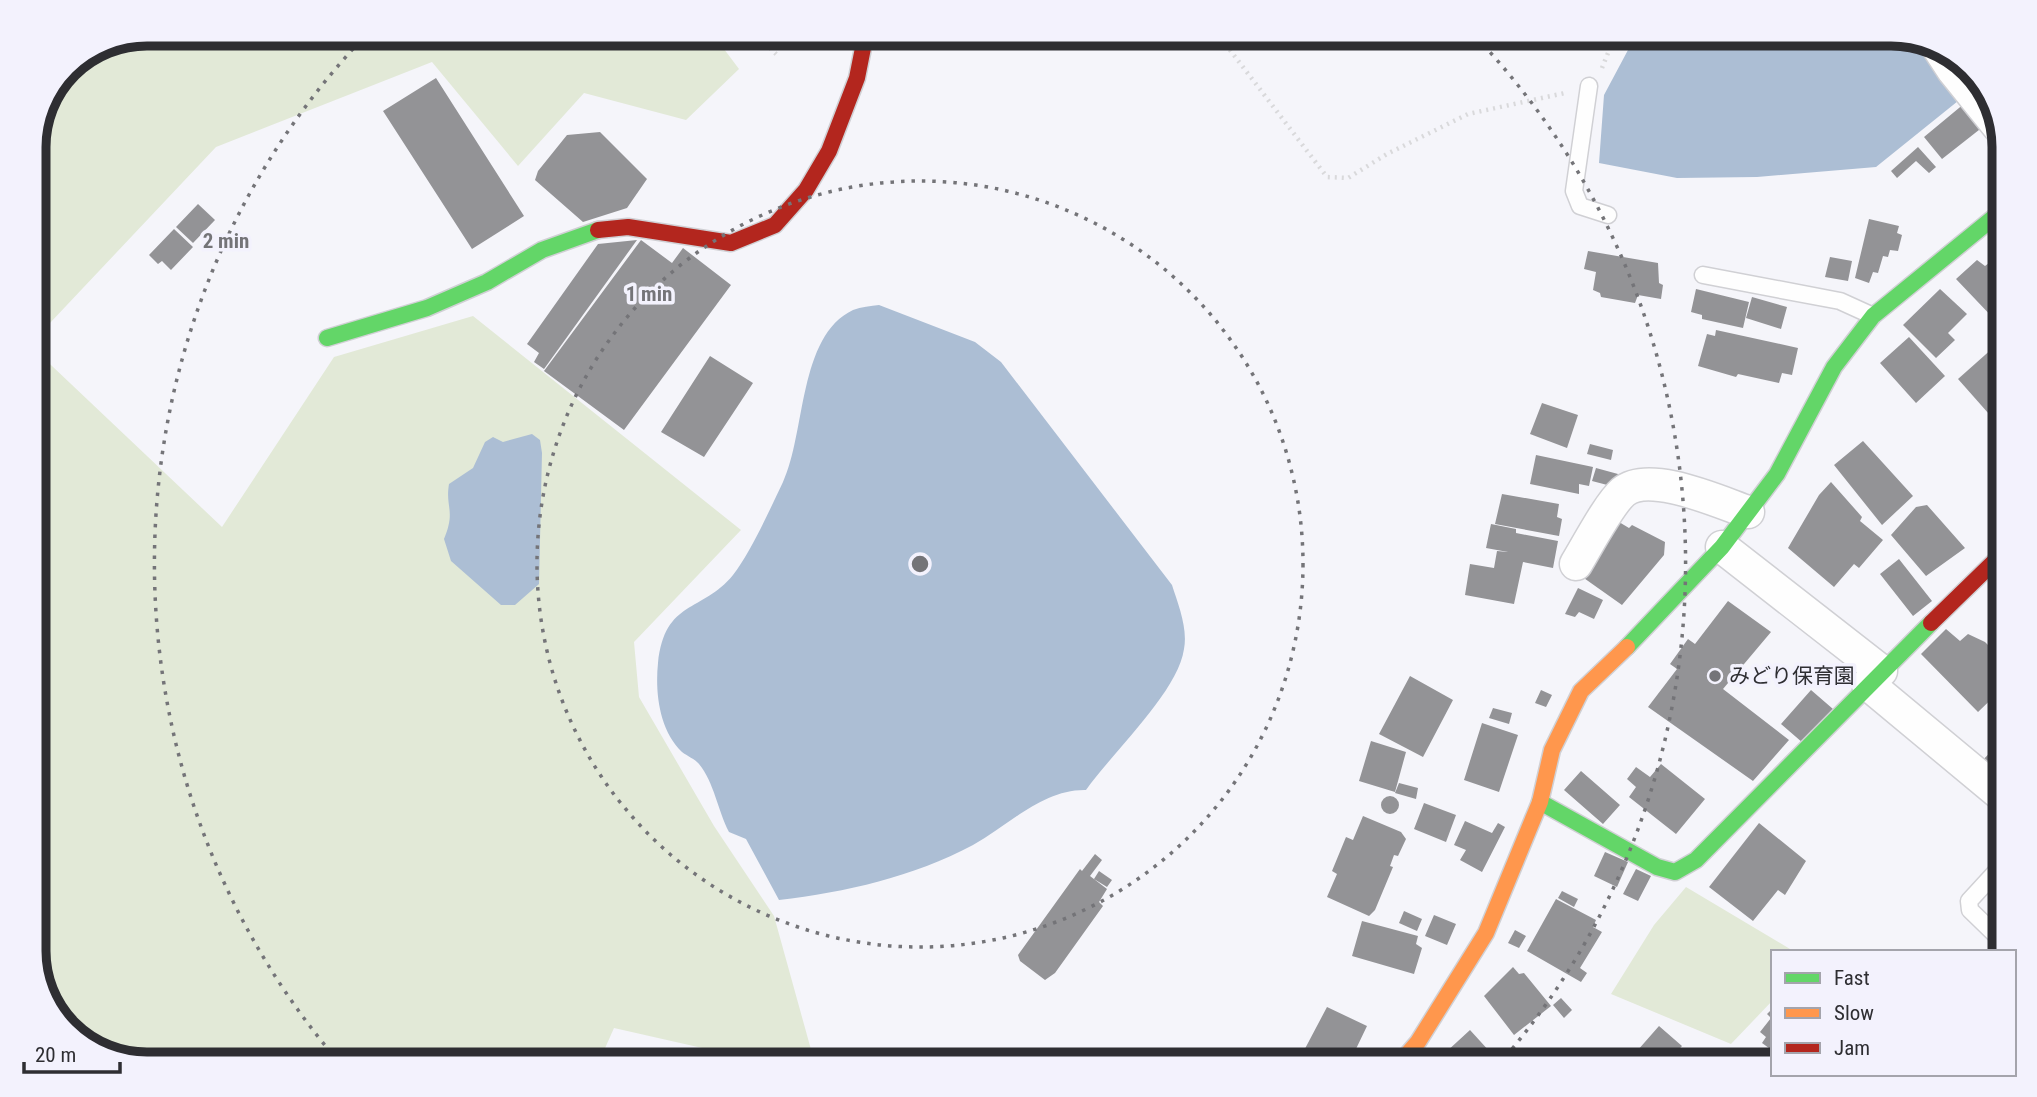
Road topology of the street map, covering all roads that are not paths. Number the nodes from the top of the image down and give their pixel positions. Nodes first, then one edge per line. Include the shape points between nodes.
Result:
1 (863, 46) edge
2 (1949, 63) edge
3 (1589, 86) road end
4 (1983, 108) edge
5 (1608, 215) dead end
6 (1991, 220) edge
7 (1703, 275) dead end
8 (1873, 316) junction
9 (327, 338) dead end
10 (1748, 512) junction
11 (1722, 547) junction
12 (1576, 564) dead end
13 (1992, 564) edge
14 (1875, 678) junction
15 (1992, 786) edge
16 (1540, 802) junction
17 (1992, 876) edge
18 (1992, 931) edge
19 (1409, 1052) edge

1 - 9 street via 857,78 829,151 806,190 775,225 731,243 628,228 601,229 542,250 428,309
2 - 4 street
3 - 5 lane via 1574,191 1580,206
6 - 8 street
7 - 8 lane via 1840,301
8 - 10 street via 1833,367 1777,474
10 - 11 street
10 - 12 street via 1677,488 1637,484 1622,492
11 - 14 street
11 - 16 street via 1581,691 1552,750
13 - 14 street
14 - 15 street
14 - 16 street via 1696,860 1675,872 1657,867
16 - 19 street via 1486,933
17 - 18 lane via 1969,901 1970,910

